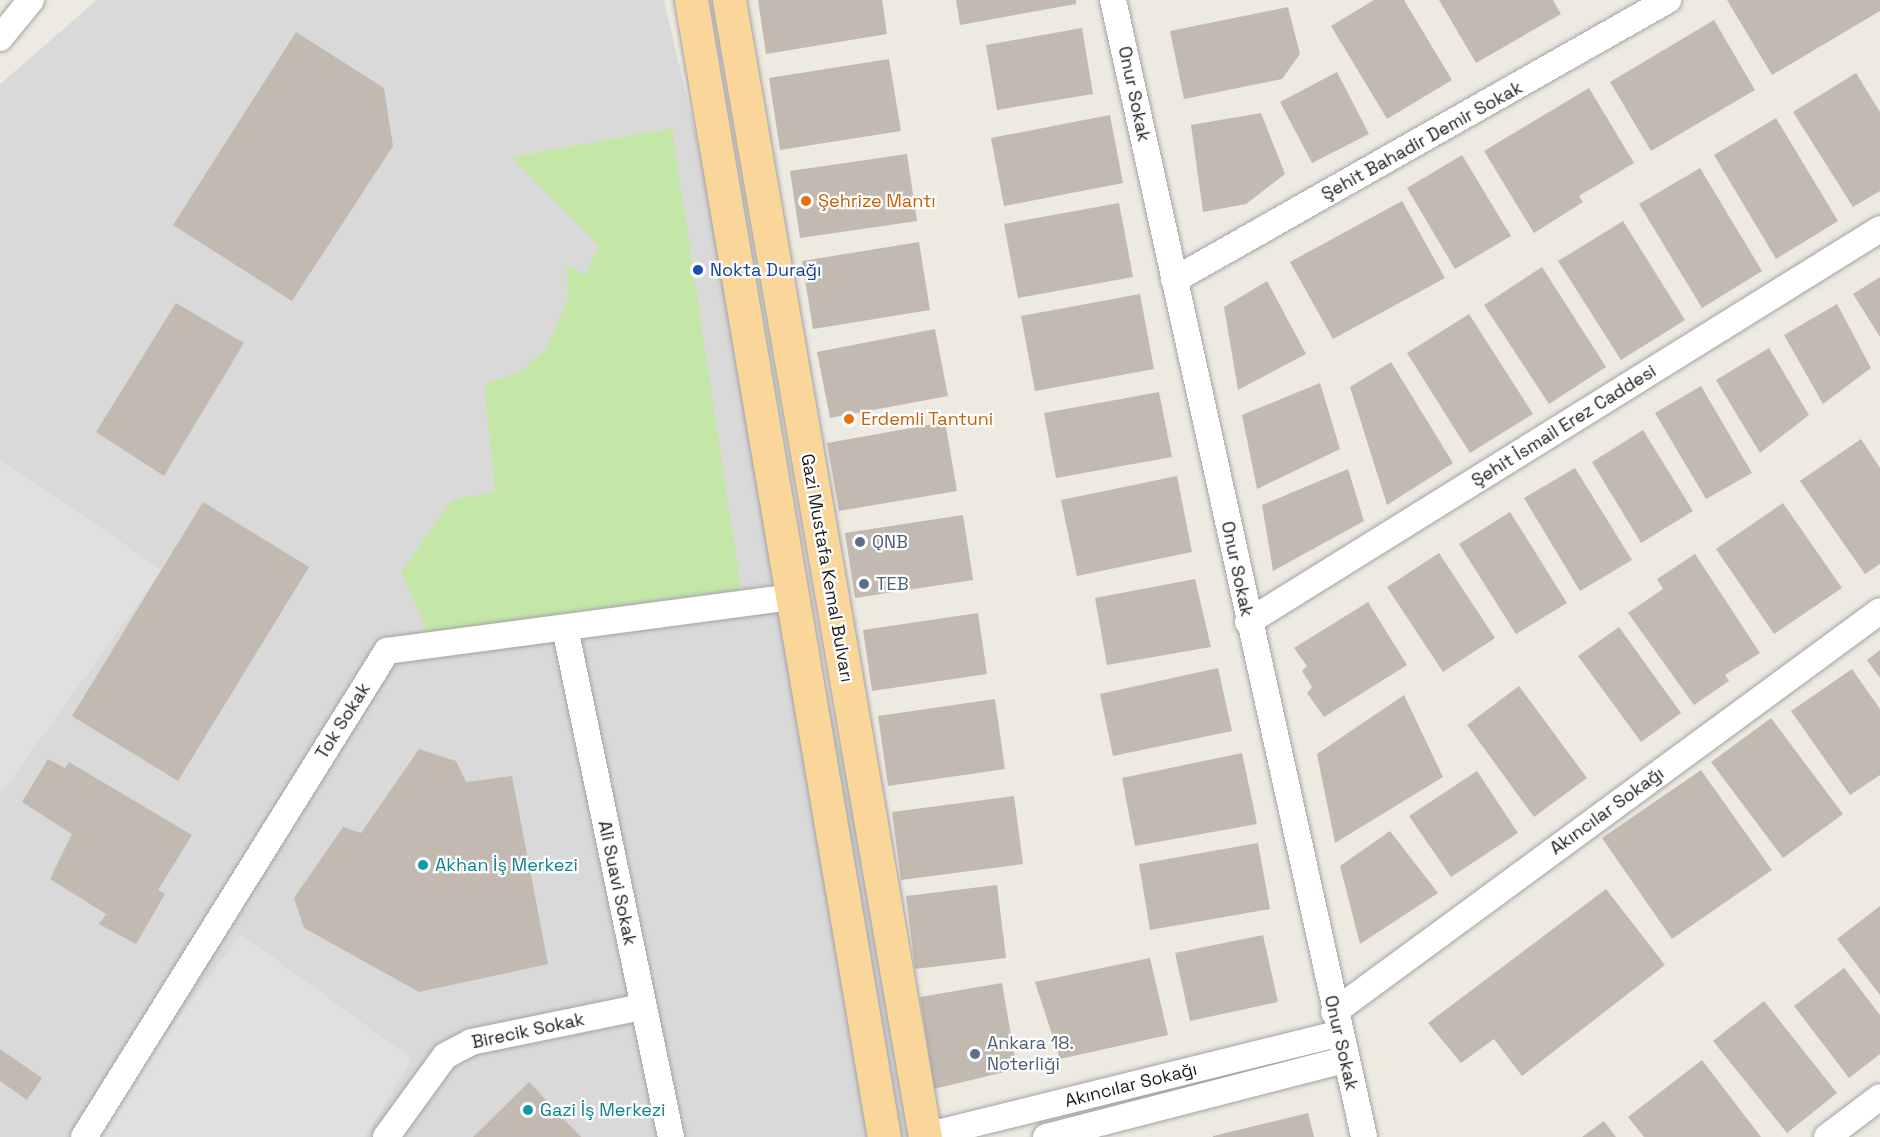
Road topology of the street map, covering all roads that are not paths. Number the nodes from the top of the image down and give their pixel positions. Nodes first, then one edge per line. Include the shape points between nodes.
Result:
1 (31, 0) edge
2 (691, 0) edge
3 (729, 0) edge
4 (1113, 0) edge
5 (1668, 0) edge
6 (0, 38) edge
7 (1880, 229) edge
8 (1174, 280) junction
9 (791, 597) junction
10 (1880, 611) edge
11 (1248, 622) junction
12 (565, 628) junction
13 (642, 1007) junction
14 (1336, 1023) junction
15 (1344, 1060) junction
16 (1880, 1097) edge
17 (84, 1137) edge
18 (386, 1137) edge
19 (671, 1137) edge
20 (884, 1137) edge
21 (925, 1137) edge
22 (1046, 1137) edge
23 (1364, 1137) edge
24 (1827, 1137) edge

1 - 6 street
2 - 9 main road
3 - 21 main road, Gazi Mustafa Kemal Bulvarı
4 - 8 street, Onur Sokak
5 - 8 street, Şehit Bahadir Demir Sokak
7 - 11 street, Şehit İsmail Erez Caddesi
8 - 11 street, Onur Sokak
9 - 12 street, Tok Sokak
9 - 20 main road
10 - 14 street, Akıncılar Sokağı
11 - 14 street, Onur Sokak
12 - 13 street, Ali Suavi Sokak
12 - 17 street, Tok Sokak via 387,651
13 - 18 street, Birecik Sokak via 471,1042 445,1056
13 - 19 street, Ali Suavi Sokak
14 - 15 street, Onur Sokak
14 - 21 street, Akıncılar Sokağı
15 - 22 street, Akıncılar Sokağı
15 - 23 street, Onur Sokak
16 - 24 street

